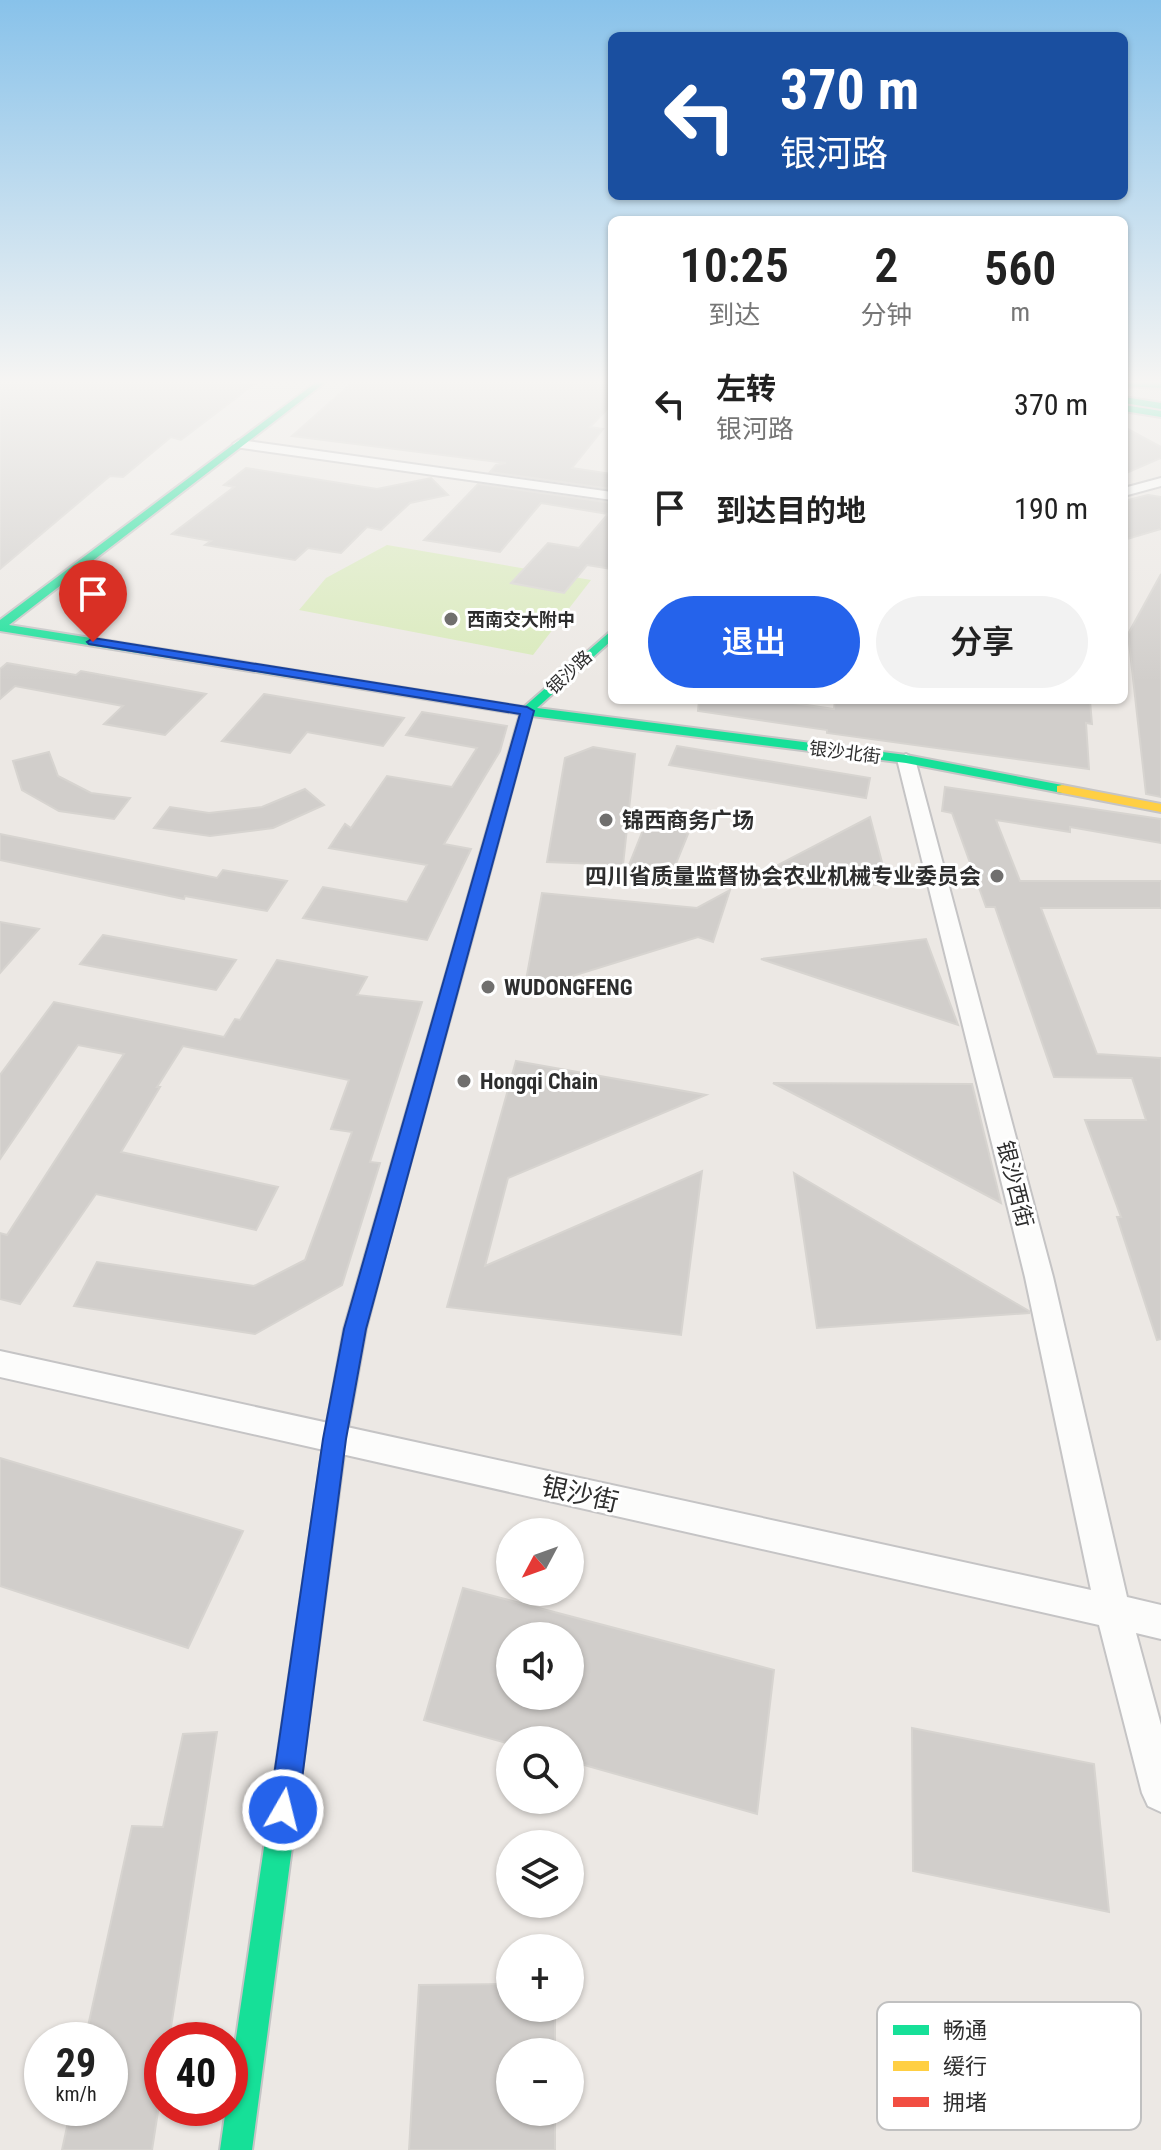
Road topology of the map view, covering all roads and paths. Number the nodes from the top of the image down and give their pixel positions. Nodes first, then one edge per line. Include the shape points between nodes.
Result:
1 (165, 481) edge
2 (190, 481) edge
3 (507, 481) edge
4 (1161, 482) edge
5 (1128, 491) edge
6 (608, 495) edge
7 (13, 593) dead end
8 (0, 626) edge
9 (608, 638) edge
10 (527, 711) junction
11 (906, 759) junction
12 (1161, 808) edge
13 (0, 1364) edge
14 (335, 1439) junction
15 (1113, 1612) junction
16 (1161, 1622) edge
17 (1161, 1793) edge
18 (236, 2150) edge

1 - 7 main road
2 - 8 main road
3 - 6 street
4 - 5 street
8 - 10 main road, 银沙北街
9 - 10 main road, 银沙路
10 - 11 main road, 银沙北街
10 - 14 main road via 355,1329
11 - 12 main road, 银沙北街
11 - 15 street, 银沙西街 via 1039,1277
13 - 14 street, 银沙街
14 - 15 street, 银沙街
14 - 18 main road
15 - 16 street, 银沙街
15 - 17 street, 银沙西街

